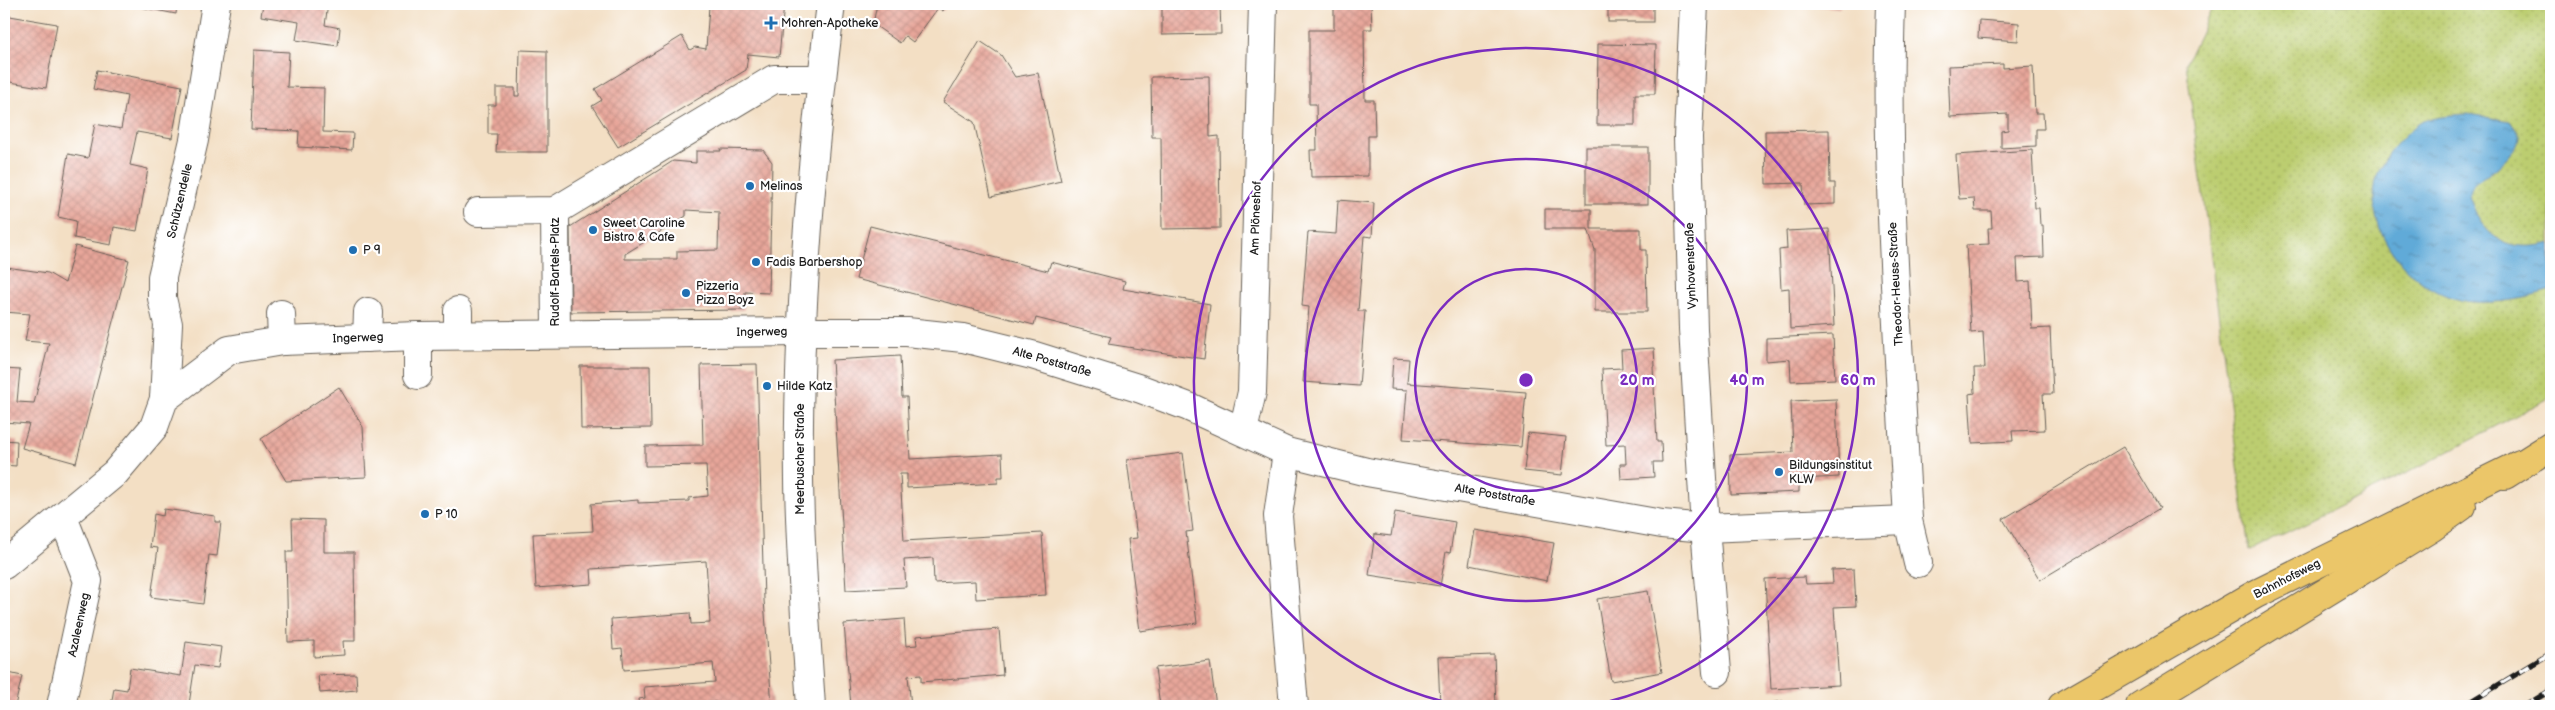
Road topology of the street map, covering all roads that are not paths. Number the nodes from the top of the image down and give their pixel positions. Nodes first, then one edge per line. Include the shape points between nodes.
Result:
1 (216, 4) edge
2 (831, 4) edge
3 (1263, 4) edge
4 (1694, 4) edge
5 (1891, 4) edge
6 (821, 79) junction
7 (555, 210) junction
8 (478, 212) dead end
9 (281, 314) dead end
10 (802, 332) junction
11 (556, 334) junction
12 (418, 336) junction
13 (282, 341) junction
14 (418, 375) dead end
15 (164, 400) junction
16 (1243, 431) junction
17 (2551, 446) edge
18 (1287, 452) junction
19 (2520, 464) junction
20 (63, 517) junction
21 (1908, 520) junction
22 (1704, 528) junction
23 (1918, 563) dead end
24 (4, 565) edge
25 (1717, 672) dead end
26 (61, 706) edge
27 (811, 706) edge
28 (1294, 706) edge
29 (2062, 706) edge
30 (2140, 706) edge

1 - 15 street, Schützendelle via 194,140 162,277 162,298 168,324
2 - 6 street, Meerbuscher Straße
3 - 16 street, Am Plöneshof via 1252,392
4 - 22 street, Vynhovenstraße via 1688,137 1693,329
5 - 21 street, Theodor-Heuss-Straße via 1891,171
6 - 7 street via 774,78
6 - 10 street, Meerbuscher Straße
7 - 8 street
7 - 11 street, Rudolf-Bartels-Platz
9 - 13 street
10 - 11 street, Ingerweg
10 - 16 street, Alte Poststraße via 907,332 963,338 1032,354 1142,389
10 - 27 street, Meerbuscher Straße via 799,480
11 - 12 street, Ingerweg via 458,323
12 - 13 street, Ingerweg via 368,325
12 - 14 street
13 - 15 street, Ingerweg via 229,350
15 - 20 street via 154,427 115,473
16 - 18 street, Alte Poststraße
17 - 19 main road, Bahnhofsweg
18 - 22 street, Alte Poststraße via 1367,472 1662,524
18 - 28 street via 1278,516
19 - 29 main road, Bahnhofsweg via 2256,594
19 - 30 main road, Bahnhofsweg via 2431,528
20 - 24 street
20 - 26 street, Azaleenweg via 88,581
21 - 22 street, Alte Poststraße
21 - 23 street, Theodor-Heuss-Straße
22 - 25 street

